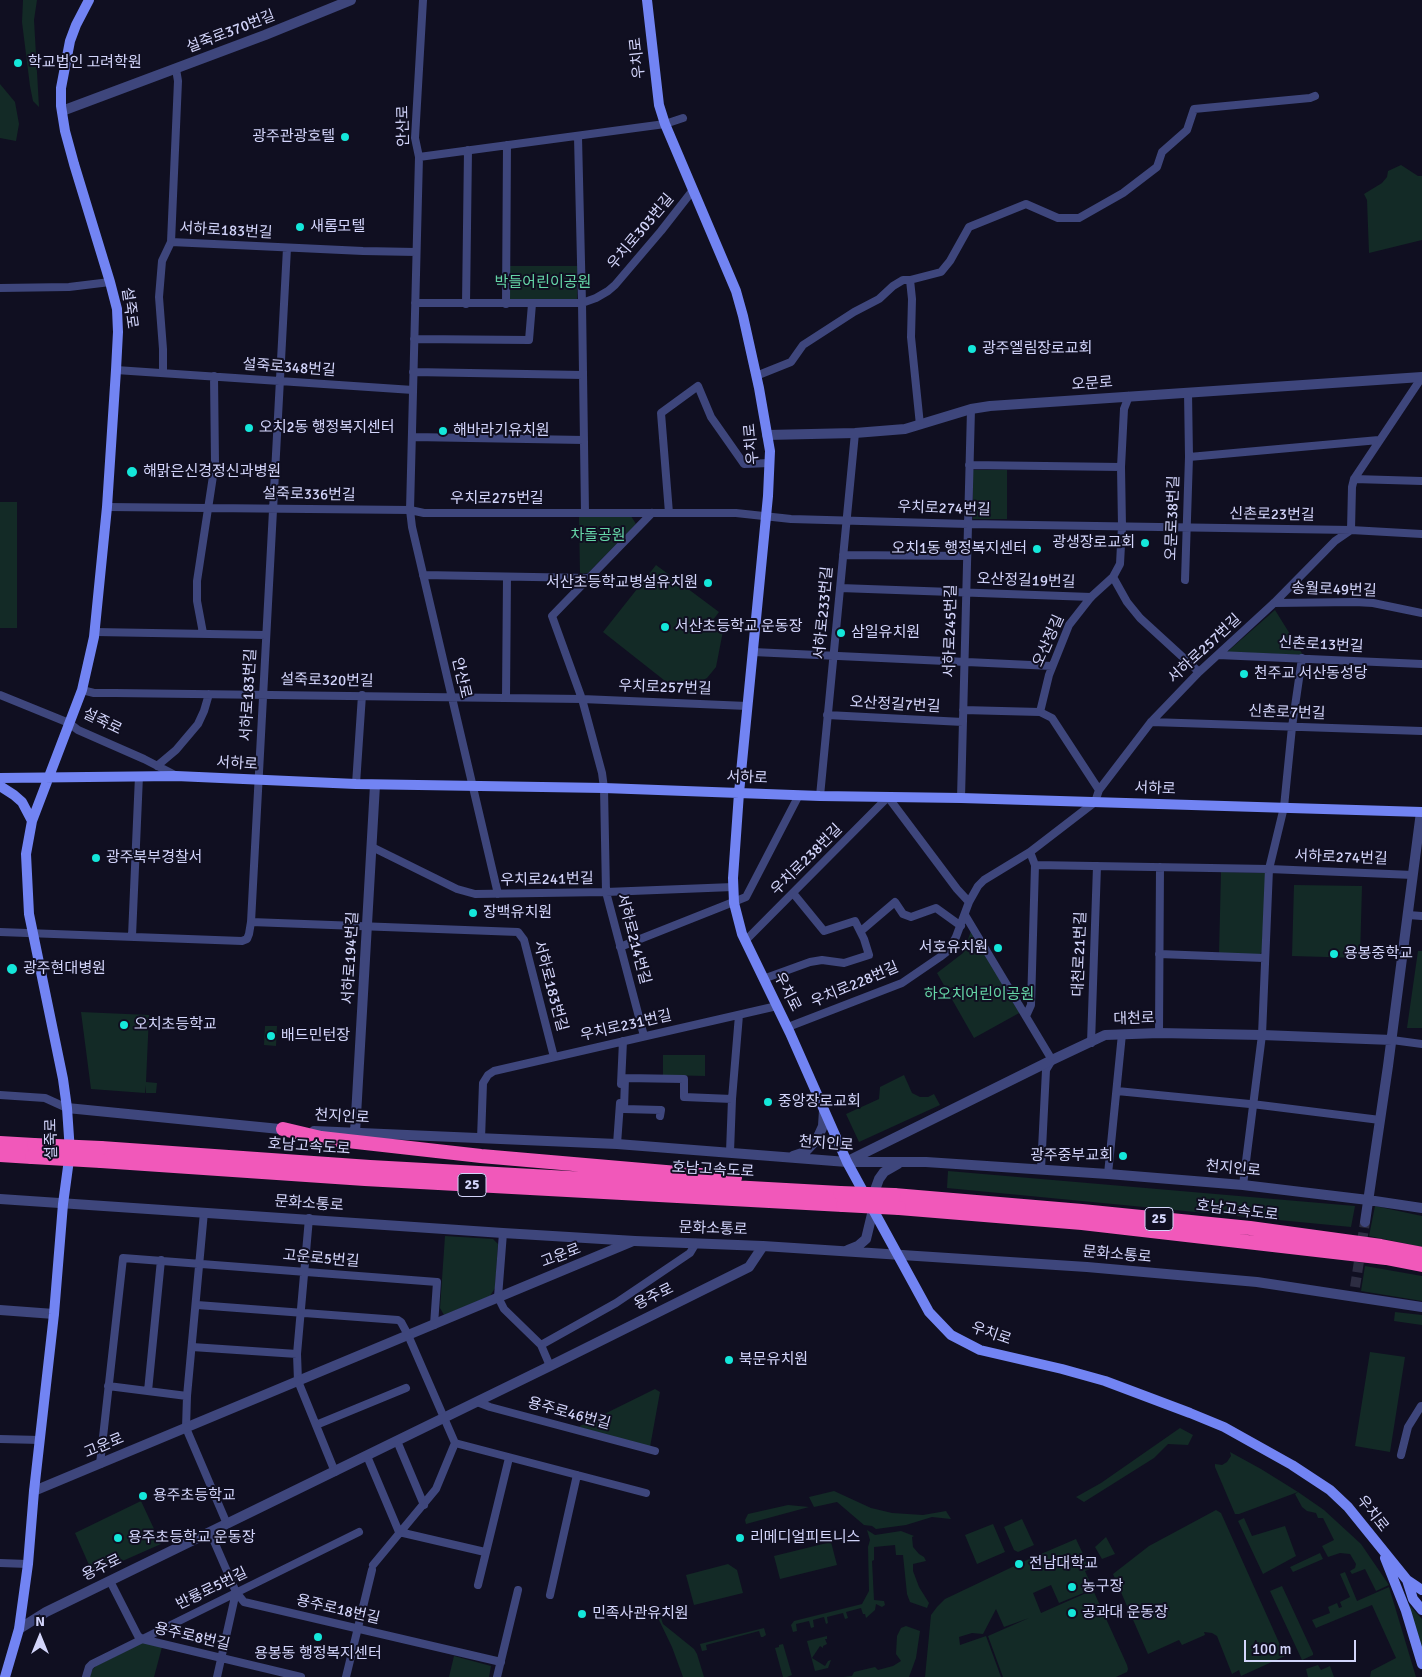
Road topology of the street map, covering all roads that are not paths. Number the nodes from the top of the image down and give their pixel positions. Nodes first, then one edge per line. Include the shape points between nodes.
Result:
1 (90, 0) edge
2 (351, 0) edge
3 (423, 0) edge
4 (647, 0) edge
5 (176, 69) junction
6 (1315, 96) dead end
7 (62, 111) junction
8 (683, 118) dead end
9 (665, 124) junction
10 (578, 137) junction
11 (507, 145) junction
12 (468, 150) junction
13 (419, 157) junction
14 (693, 190) junction
15 (171, 242) junction
16 (287, 248) junction
17 (416, 252) junction
18 (910, 280) junction
19 (110, 282) junction
20 (0, 288) edge
21 (415, 303) junction
22 (582, 303) junction
23 (466, 304) junction
24 (506, 304) junction
25 (532, 304) junction
26 (414, 339) junction
27 (116, 370) junction
28 (413, 372) junction
29 (163, 373) junction
30 (583, 375) junction
31 (214, 376) junction
32 (756, 376) junction
33 (1422, 377) edge
34 (280, 381) junction
35 (413, 390) junction
36 (1188, 392) junction
37 (1129, 396) junction
38 (971, 409) junction
39 (920, 426) junction
40 (855, 433) junction
41 (767, 435) junction
42 (413, 437) junction
43 (584, 440) junction
44 (1379, 440) junction
45 (1189, 457) junction
46 (770, 463) junction
47 (969, 465) junction
48 (1121, 467) junction
49 (1354, 479) junction
50 (1422, 481) edge
51 (107, 507) junction
52 (208, 508) junction
53 (272, 508) junction
54 (410, 510) junction
55 (585, 513) junction
56 (652, 513) junction
57 (669, 513) junction
58 (766, 516) junction
59 (846, 520) junction
60 (968, 524) junction
61 (1122, 526) junction
62 (1186, 528) junction
63 (1350, 530) junction
64 (1422, 534) edge
65 (843, 555) junction
66 (967, 556) junction
67 (423, 575) junction
68 (506, 577) junction
69 (588, 578) junction
70 (1113, 578) junction
71 (1185, 580) dead end
72 (840, 588) junction
73 (966, 592) junction
74 (1091, 597) junction
75 (1274, 603) junction
76 (1422, 613) edge
77 (95, 632) junction
78 (203, 633) junction
79 (266, 635) junction
80 (753, 652) junction
81 (834, 655) junction
82 (1218, 655) junction
83 (1302, 658) junction
84 (964, 661) junction
85 (1422, 664) edge
86 (1052, 666) junction
87 (1199, 672) junction
88 (82, 690) junction
89 (209, 694) junction
90 (263, 694) junction
91 (0, 695) edge
92 (362, 696) junction
93 (452, 697) junction
94 (506, 698) junction
95 (582, 699) junction
96 (747, 706) junction
97 (963, 710) junction
98 (1040, 712) junction
99 (827, 715) junction
100 (963, 722) junction
101 (1151, 722) junction
102 (69, 723) junction
103 (1292, 727) junction
104 (1422, 731) edge
105 (158, 766) junction
106 (49, 776) junction
107 (138, 776) junction
108 (176, 776) junction
109 (0, 778) edge
110 (258, 780) junction
111 (356, 784) junction
112 (375, 785) junction
113 (0, 786) edge
114 (472, 787) junction
115 (604, 788) junction
116 (1099, 790) junction
117 (739, 793) junction
118 (799, 795) junction
119 (820, 796) junction
120 (888, 797) junction
121 (961, 798) junction
122 (1095, 802) junction
123 (1284, 807) junction
124 (1422, 810) edge
125 (32, 821) junction
126 (372, 847) junction
127 (1030, 852) junction
128 (1035, 865) junction
129 (1096, 866) junction
130 (1160, 867) junction
131 (1268, 869) junction
132 (1414, 875) junction
133 (733, 887) junction
134 (606, 892) junction
135 (793, 893) junction
136 (498, 894) junction
137 (969, 902) junction
138 (734, 903) junction
139 (965, 915) junction
140 (1408, 915) junction
141 (1422, 916) edge
142 (251, 922) junction
143 (368, 926) junction
144 (961, 926) junction
145 (861, 931) junction
146 (0, 932) edge
147 (33, 932) junction
148 (132, 936) junction
149 (745, 941) junction
150 (620, 947) junction
151 (1159, 954) junction
152 (1264, 958) junction
153 (763, 979) junction
154 (777, 1006) junction
155 (739, 1015) junction
156 (1026, 1016) junction
157 (788, 1027) junction
158 (1122, 1034) junction
159 (1158, 1034) junction
160 (1262, 1035) junction
161 (644, 1036) junction
162 (1392, 1040) junction
163 (623, 1041) junction
164 (1091, 1043) junction
165 (1422, 1044) edge
166 (554, 1057) junction
167 (1052, 1060) junction
168 (1117, 1091) junction
169 (0, 1095) edge
170 (732, 1099) junction
171 (1254, 1104) junction
172 (67, 1108) junction
173 (824, 1110) junction
174 (660, 1116) dead end
175 (1380, 1120) junction
176 (283, 1130) junction
177 (355, 1133) junction
178 (481, 1139) junction
179 (0, 1143) edge
180 (617, 1144) junction
181 (33, 1151) junction
182 (730, 1152) junction
183 (101, 1154) junction
184 (0, 1155) edge
185 (790, 1157) junction
186 (847, 1162) junction
187 (903, 1162) junction
188 (1041, 1169) junction
189 (1108, 1174) junction
190 (1243, 1185) junction
191 (797, 1191) junction
192 (0, 1199) edge
193 (842, 1199) junction
194 (1368, 1200) junction
195 (896, 1201) junction
196 (63, 1204) junction
197 (872, 1207) junction
198 (1422, 1208) edge
199 (204, 1212) junction
200 (309, 1218) junction
201 (1365, 1222) tunnel mouth
202 (503, 1233) junction
203 (635, 1241) junction
204 (696, 1244) junction
205 (763, 1246) junction
206 (845, 1251) junction
207 (899, 1254) junction
208 (1422, 1254) edge
209 (161, 1260) junction
210 (200, 1264) junction
211 (1422, 1265) edge
212 (305, 1271) junction
213 (498, 1297) junction
214 (196, 1305) junction
215 (1422, 1307) edge
216 (0, 1310) edge
217 (302, 1313) junction
218 (54, 1314) junction
219 (434, 1325) junction
220 (408, 1335) junction
221 (541, 1346) junction
222 (192, 1347) junction
223 (297, 1354) junction
224 (550, 1366) junction
225 (298, 1381) junction
226 (108, 1386) junction
227 (406, 1388) dead end
228 (148, 1391) junction
229 (187, 1396) junction
230 (477, 1402) junction
231 (1422, 1406) edge
232 (444, 1417) junction
233 (316, 1425) junction
234 (186, 1428) junction
235 (0, 1438) edge
236 (40, 1440) junction
237 (397, 1441) junction
238 (455, 1444) junction
239 (655, 1451) dead end
240 (1401, 1455) dead end
241 (366, 1456) junction
242 (509, 1458) junction
243 (100, 1464) junction
244 (335, 1472) junction
245 (577, 1475) junction
246 (34, 1491) junction
247 (646, 1493) dead end
248 (424, 1505) junction
249 (227, 1524) junction
250 (210, 1532) junction
251 (359, 1532) dead end
252 (399, 1532) junction
253 (485, 1552) junction
254 (1383, 1553) junction
255 (0, 1563) edge
256 (28, 1564) junction
257 (1407, 1580) junction
258 (110, 1581) junction
259 (478, 1585) dead end
260 (518, 1590) dead end
261 (1422, 1590) edge
262 (236, 1592) junction
263 (550, 1595) dead end
264 (1422, 1610) edge
265 (358, 1628) junction
266 (19, 1629) junction
267 (142, 1639) junction
268 (221, 1658) junction
269 (501, 1662) junction
270 (1422, 1664) edge
271 (5, 1677) edge
272 (86, 1677) edge
273 (217, 1677) edge
274 (301, 1677) edge
275 (346, 1677) edge
276 (497, 1677) edge

1 - 7 main road, 설죽로 via 70,41 62,88
2 - 5 street, 설죽로370번길
3 - 13 street, 안산로 via 415,138
4 - 9 main road, 우치로 via 656,90
5 - 7 street, 설죽로370번길
5 - 15 street, 설죽로370번길
6 - 18 street via 1194,109 1188,130 1162,152 1157,167 1124,193 1079,218 1058,218 1026,204 970,227 941,272
7 - 19 main road, 설죽로 via 74,164
8 - 9 street
9 - 10 street
9 - 14 main road, 우치로
10 - 11 street
10 - 22 street
11 - 12 street
11 - 24 street
12 - 13 street
12 - 23 street
13 - 17 street, 안산로
14 - 22 street, 우치로303번길 via 615,285 608,292
14 - 32 main road, 우치로 via 736,292
15 - 16 street, 서하로183번길
15 - 29 street via 162,260 159,297
16 - 17 street
16 - 34 street, 서하로183번길
17 - 21 street, 안산로
18 - 32 street via 898,283 879,299 803,345 792,362
18 - 39 street
19 - 20 street via 69,287
19 - 27 main road, 설죽로 via 118,321
21 - 23 street, 우치로303번길
21 - 26 street, 안산로
22 - 25 street, 우치로303번길
22 - 30 street
23 - 24 street, 우치로303번길
24 - 25 street, 우치로303번길
25 - 26 street via 530,340
26 - 28 street, 안산로
27 - 29 street, 설죽로348번길
27 - 51 main road, 설죽로
28 - 30 street
28 - 35 street, 안산로
29 - 31 street, 설죽로348번길
30 - 43 street
31 - 34 street, 설죽로348번길
31 - 52 street via 216,452
32 - 41 main road, 우치로
33 - 36 street, 오문로
33 - 44 street
34 - 35 street, 설죽로348번길
34 - 53 street, 서하로183번길
35 - 42 street, 안산로
36 - 37 street, 오문로
36 - 45 street, 오문로38번길
37 - 38 street, 오문로
37 - 48 street via 1124,408
38 - 39 street, 오문로
38 - 47 street, 서하로245번길
39 - 40 street, 오문로
40 - 41 street, 오문로
40 - 59 street, 서하로233번길
41 - 46 main road, 우치로
42 - 43 street
42 - 54 street, 안산로
43 - 55 street
44 - 45 street, 오문로38번길
44 - 49 street
45 - 62 street, 오문로38번길
46 - 57 street via 744,464 712,417 698,386 661,413
46 - 58 main road, 우치로
47 - 48 street
47 - 60 street, 서하로245번길
48 - 61 street
49 - 50 street
49 - 63 street
51 - 52 street, 설죽로336번길
51 - 77 main road, 설죽로
52 - 53 street, 설죽로336번길
52 - 78 street via 196,581
53 - 54 street, 설죽로336번길
53 - 79 street, 서하로183번길
54 - 55 street, 우치로275번길 via 424,513
54 - 67 street, 안산로
55 - 56 street, 우치로275번길
56 - 57 street, 우치로275번길
56 - 69 street
57 - 58 street, 우치로275번길
58 - 59 street, 우치로274번길
58 - 80 main road, 우치로
59 - 60 street, 우치로274번길
59 - 65 street, 서하로233번길
60 - 61 street, 우치로274번길
60 - 66 street, 서하로245번길
61 - 62 street, 신촌로23번길
61 - 70 street via 1120,564
62 - 63 street, 신촌로23번길
62 - 71 street, 오문로38번길
63 - 64 street, 신촌로23번길
63 - 75 street, 서하로257번길
65 - 66 street
65 - 72 street, 서하로233번길
66 - 73 street, 서하로245번길
67 - 68 street
67 - 93 street, 안산로
68 - 69 street
68 - 94 street
69 - 95 street via 552,616
70 - 74 street, 오산정길
70 - 87 street via 1140,618
72 - 73 street, 오산정길19번길
72 - 81 street, 서하로233번길
73 - 74 street, 오산정길19번길
73 - 84 street, 서하로245번길
74 - 86 street, 오산정길 via 1069,625
75 - 76 street, 송월로49번길 via 1373,603
75 - 82 street, 서하로257번길
77 - 78 street
77 - 88 main road, 설죽로
78 - 79 street
79 - 90 street, 서하로183번길
80 - 81 street
80 - 96 main road, 우치로
81 - 84 street
81 - 99 street, 서하로233번길
82 - 83 street, 신촌로13번길
82 - 87 street, 서하로257번길
83 - 85 street, 신촌로13번길
83 - 103 street, 서하로274번길
84 - 86 street
84 - 97 street, 서하로245번길
86 - 98 street, 오산정길
87 - 101 street, 서하로257번길
88 - 89 street, 설죽로320번길 via 115,694
88 - 102 main road, 설죽로
89 - 90 street, 설죽로320번길
89 - 105 street via 198,724
90 - 92 street, 설죽로320번길
90 - 110 street, 서하로183번길
91 - 102 street
92 - 93 street, 설죽로320번길
92 - 111 street
93 - 94 street, 우치로257번길
93 - 114 street, 안산로
94 - 95 street, 우치로257번길
95 - 96 street, 우치로257번길
95 - 115 street
96 - 117 main road, 우치로
97 - 98 street
97 - 100 street, 서하로245번길
98 - 116 street via 1052,718
99 - 100 street, 오산정길7번길
99 - 119 street, 서하로233번길
100 - 121 street, 서하로245번길
101 - 103 street, 신촌로7번길
101 - 116 street, 서하로257번길
102 - 105 street, 설죽로
102 - 106 main road, 설죽로
103 - 104 street, 신촌로7번길
103 - 123 street, 서하로274번길
105 - 108 street, 설죽로
106 - 107 main road, 서하로
106 - 109 main road, 서하로
106 - 125 main road, 설죽로
107 - 108 main road, 서하로
107 - 148 street
108 - 110 main road, 서하로
110 - 111 main road, 서하로
110 - 142 street, 서하로183번길
111 - 112 main road, 서하로
112 - 114 main road, 서하로
112 - 126 street, 서하로194번길
113 - 125 main road via 22,802
114 - 115 main road, 서하로
114 - 136 street
115 - 117 main road, 서하로
115 - 134 street, 서하로214번길
116 - 122 street, 서하로257번길
117 - 118 main road, 서하로
117 - 133 main road, 우치로
118 - 119 main road, 서하로
118 - 138 street via 746,897
119 - 120 main road, 서하로
120 - 121 main road, 서하로
120 - 135 street, 우치로238번길
120 - 137 street
121 - 122 main road, 서하로
122 - 123 main road, 서하로
122 - 127 street, 우치로228번길
123 - 124 main road, 서하로
123 - 131 street, 서하로274번길
124 - 132 street, 서하로
125 - 147 main road, 설죽로 via 26,871
126 - 136 street, 우치로241번길 via 468,893
126 - 143 street, 서하로194번길
127 - 128 street
127 - 137 street, 우치로228번길 via 984,880
128 - 129 street
128 - 156 street via 1031,1005
129 - 130 street
129 - 164 street, 대천로21번길
130 - 131 street, 서하로274번길
130 - 151 street
131 - 132 street, 서하로274번길
131 - 152 street, 서하로274번길
132 - 140 street, 서하로
133 - 134 street, 우치로241번길
133 - 138 main road, 우치로
134 - 136 street, 우치로241번길
134 - 150 street, 서하로214번길
135 - 145 street via 824,931 855,921
135 - 149 street, 우치로238번길
137 - 139 street, 우치로228번길
138 - 149 main road, 우치로
138 - 150 street
139 - 144 street, 우치로228번길
139 - 156 street
140 - 141 street
140 - 162 street, 서하로
142 - 143 street, 서하로183번길
142 - 148 street via 247,939 242,941
143 - 166 street, 서하로183번길 via 518,932 524,940
143 - 177 street, 서하로194번길
144 - 145 street via 936,908 910,917 903,914 895,902
144 - 157 street, 우치로228번길 via 949,950 902,983
145 - 153 street via 869,955 844,963 810,962
146 - 147 street
147 - 148 street
147 - 172 main road, 설죽로
149 - 153 main road, 우치로
150 - 161 street, 서하로214번길
151 - 152 street
151 - 159 street
152 - 160 street, 서하로274번길
153 - 154 main road, 우치로
154 - 155 street, 우치로231번길
154 - 157 main road, 우치로
155 - 161 street, 우치로231번길
155 - 170 street
156 - 167 street
157 - 173 main road, 우치로
158 - 159 street, 대천로
158 - 164 street, 대천로 via 1105,1035
158 - 168 street
159 - 160 street, 대천로
160 - 162 street, 대천로
160 - 171 street, 서하로274번길
161 - 163 street, 우치로231번길
162 - 165 street, 대천로
162 - 175 street, 서하로
163 - 166 street, 우치로231번길
163 - 180 street
164 - 167 street, 대천로
166 - 178 street, 우치로231번길 via 488,1075 483,1083
167 - 186 street, 대천로
167 - 188 street via 1046,1070
168 - 171 street
168 - 189 street
169 - 172 street via 45,1098
170 - 174 street via 684,1097 684,1079 625,1078 624,1109 661,1110
170 - 182 street
171 - 175 street
171 - 190 street, 서하로274번길
172 - 176 street, 천지인로
172 - 196 main road, 설죽로 via 70,1152
173 - 185 street via 823,1126 817,1140 804,1152
173 - 186 main road, 우치로
175 - 194 street, 서하로
176 - 177 street, 천지인로
176 - 191 highway via 321,1138 481,1156 734,1178
177 - 178 street, 천지인로
178 - 180 street, 천지인로
179 - 181 highway, 호남고속도로 / 25
180 - 182 street, 천지인로
181 - 183 highway, 호남고속도로 / 25, bridge
181 - 184 highway, 호남고속도로 / 25
182 - 185 street, 천지인로
183 - 191 highway, 호남고속도로 / 25
183 - 193 highway, 호남고속도로 / 25 via 365,1179
185 - 186 street, 천지인로
186 - 187 street, 천지인로
186 - 197 main road, 우치로
187 - 188 street, 천지인로
187 - 197 street via 891,1167 879,1179
188 - 189 street, 천지인로
189 - 190 street, 천지인로
190 - 194 street, 천지인로
191 - 193 highway, 호남고속도로 / 25
192 - 196 street, 문화소통로
193 - 195 highway, 호남고속도로 / 25, bridge
194 - 198 street, 천지인로
194 - 201 street, 서하로
195 - 208 highway, 호남고속도로 / 25 via 1082,1210 1240,1227
195 - 211 highway, 호남고속도로 / 25 via 1386,1258
196 - 199 street, 문화소통로
196 - 218 main road, 설죽로
197 - 206 street via 866,1239
197 - 207 main road, 우치로
199 - 200 street, 문화소통로
199 - 210 street
200 - 202 street, 문화소통로
200 - 212 street
202 - 203 street, 문화소통로
202 - 213 street
203 - 204 street, 문화소통로
203 - 213 street, 고운로
204 - 205 street, 문화소통로
204 - 221 street, 용주로 via 690,1252 616,1303
205 - 206 street, 문화소통로
205 - 224 street, 용주로 via 749,1267
206 - 207 street, 문화소통로
207 - 215 street, 문화소통로 via 1257,1282 1354,1292
207 - 254 main road, 우치로 via 929,1312 950,1335 980,1350 1105,1382 1224,1427 1330,1490 1348,1507
209 - 210 street, 고운로5번길
209 - 226 street, 고운로5번길 via 123,1258
209 - 228 street
210 - 212 street, 고운로5번길
210 - 214 street
212 - 217 street
212 - 219 street, 고운로5번길 via 437,1282
213 - 219 street, 고운로
213 - 221 street via 504,1309
214 - 217 street
214 - 222 street
216 - 218 street
217 - 220 street via 398,1320
217 - 223 street
218 - 236 main road, 설죽로
219 - 220 street, 고운로
220 - 225 street, 고운로
220 - 232 street
221 - 224 street
222 - 223 street
222 - 229 street
223 - 225 street
224 - 230 street, 용주로
225 - 233 street
225 - 234 street, 고운로
226 - 228 street
226 - 243 street, 고운로5번길
227 - 233 street
228 - 229 street
229 - 234 street
230 - 232 street, 용주로
230 - 239 street, 용주로46번길
231 - 240 street via 1408,1427
232 - 237 street, 용주로
232 - 238 street
233 - 244 street
234 - 243 street, 고운로
234 - 249 street
235 - 236 street
236 - 246 main road, 설죽로
237 - 241 street, 용주로
237 - 248 street
238 - 242 street
238 - 248 street via 436,1489
241 - 244 street, 용주로
241 - 252 street
242 - 245 street
242 - 253 street
243 - 246 street, 고운로
244 - 249 street, 용주로
245 - 247 street
245 - 263 street
246 - 256 main road, 설죽로
248 - 252 street
249 - 250 street, 용주로
250 - 258 street, 용주로
250 - 262 street
251 - 262 street, 반룡로5번길
252 - 253 street
252 - 265 street via 373,1567
253 - 259 street
254 - 257 main road, 우치로
254 - 270 main road
255 - 256 street
256 - 266 main road, 설죽로
257 - 261 main road, 우치로
257 - 264 main road, 우치로 via 1413,1599
258 - 266 street, 용주로
258 - 267 street, 용주로8번길
260 - 269 street
262 - 265 street, 용주로18번길 via 244,1602
262 - 267 street, 반룡로5번길
262 - 268 street
265 - 269 street, 용주로18번길
265 - 275 street
266 - 271 main road, 설죽로
267 - 268 street, 용주로8번길
267 - 272 street, 반룡로5번길 via 92,1664
268 - 273 street
268 - 274 street, 용주로8번길
269 - 276 street

